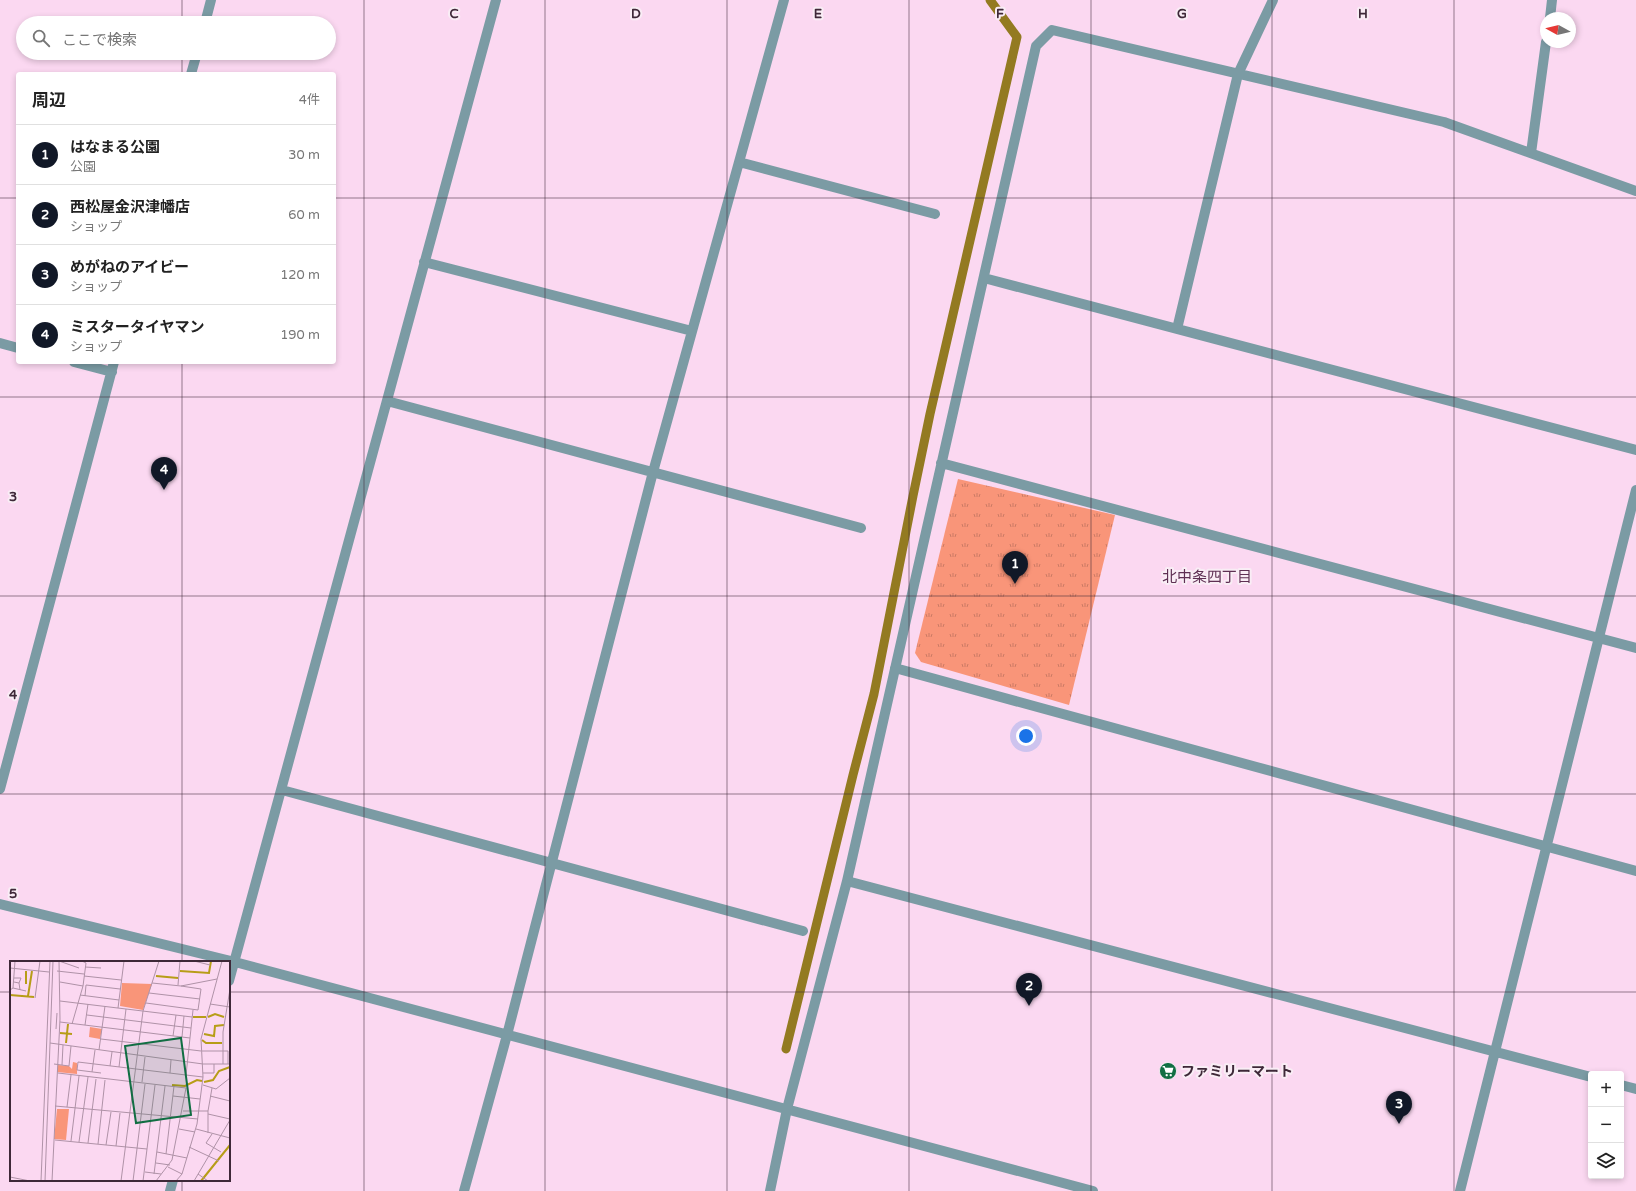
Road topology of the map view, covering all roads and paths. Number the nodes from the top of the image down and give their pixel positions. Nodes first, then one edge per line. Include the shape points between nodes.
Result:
1 (211, 0) edge
2 (496, 0) edge
3 (784, 0) edge
4 (1273, 0) edge
5 (1552, 0) edge
6 (1551, 12) edge
7 (207, 16) edge
8 (1545, 48) edge
9 (195, 60) edge
10 (192, 72) edge
11 (1238, 74) junction
12 (1531, 153) junction
13 (739, 162) junction
14 (1636, 191) edge
15 (935, 214) dead end
16 (424, 262) junction
17 (984, 278) junction
18 (1177, 329) junction
19 (692, 331) junction
20 (0, 343) edge
21 (16, 347) edge
22 (90, 364) edge
23 (113, 367) edge
24 (386, 401) junction
25 (1636, 450) edge
26 (941, 463) junction
27 (653, 472) junction
28 (1636, 490) edge
29 (861, 528) dead end
30 (1599, 638) junction
31 (1636, 648) edge
32 (895, 668) junction
33 (0, 789) edge
34 (282, 790) junction
35 (1547, 846) junction
36 (552, 863) junction
37 (1636, 871) edge
38 (847, 881) junction
39 (0, 904) edge
40 (803, 930) dead end
41 (230, 961) edge
42 (230, 961) edge
43 (234, 962) junction
44 (230, 977) edge
45 (507, 1035) junction
46 (1496, 1051) junction
47 (1588, 1076) edge
48 (1624, 1086) edge
49 (1636, 1089) edge
50 (787, 1109) junction
51 (173, 1181) edge
52 (170, 1191) edge
53 (464, 1191) edge
54 (770, 1191) edge
55 (1093, 1191) edge
56 (1460, 1191) edge

1 - 7 street
2 - 16 street
3 - 13 street
4 - 11 street
5 - 6 street
8 - 12 street
9 - 10 street
11 - 12 street via 1444,122
11 - 17 street via 1052,30 1036,46
11 - 18 street
12 - 14 street
13 - 15 street
13 - 19 street
16 - 19 street
16 - 24 street
17 - 18 street
17 - 26 street
18 - 25 street
19 - 27 street
20 - 21 street
22 - 23 street
23 - 33 street
24 - 27 street
24 - 34 street
26 - 30 street
26 - 32 street
27 - 29 street
27 - 36 street
28 - 30 street
30 - 31 street
30 - 35 street
32 - 35 street
32 - 38 street
34 - 36 street
34 - 43 street
35 - 37 street
35 - 46 street
36 - 40 street
36 - 45 street
38 - 46 street
38 - 50 street
39 - 42 street
41 - 43 street
43 - 44 street
43 - 45 street
45 - 50 street
45 - 53 street
46 - 47 street
46 - 56 street
48 - 49 street
50 - 54 street
50 - 55 street
51 - 52 street

